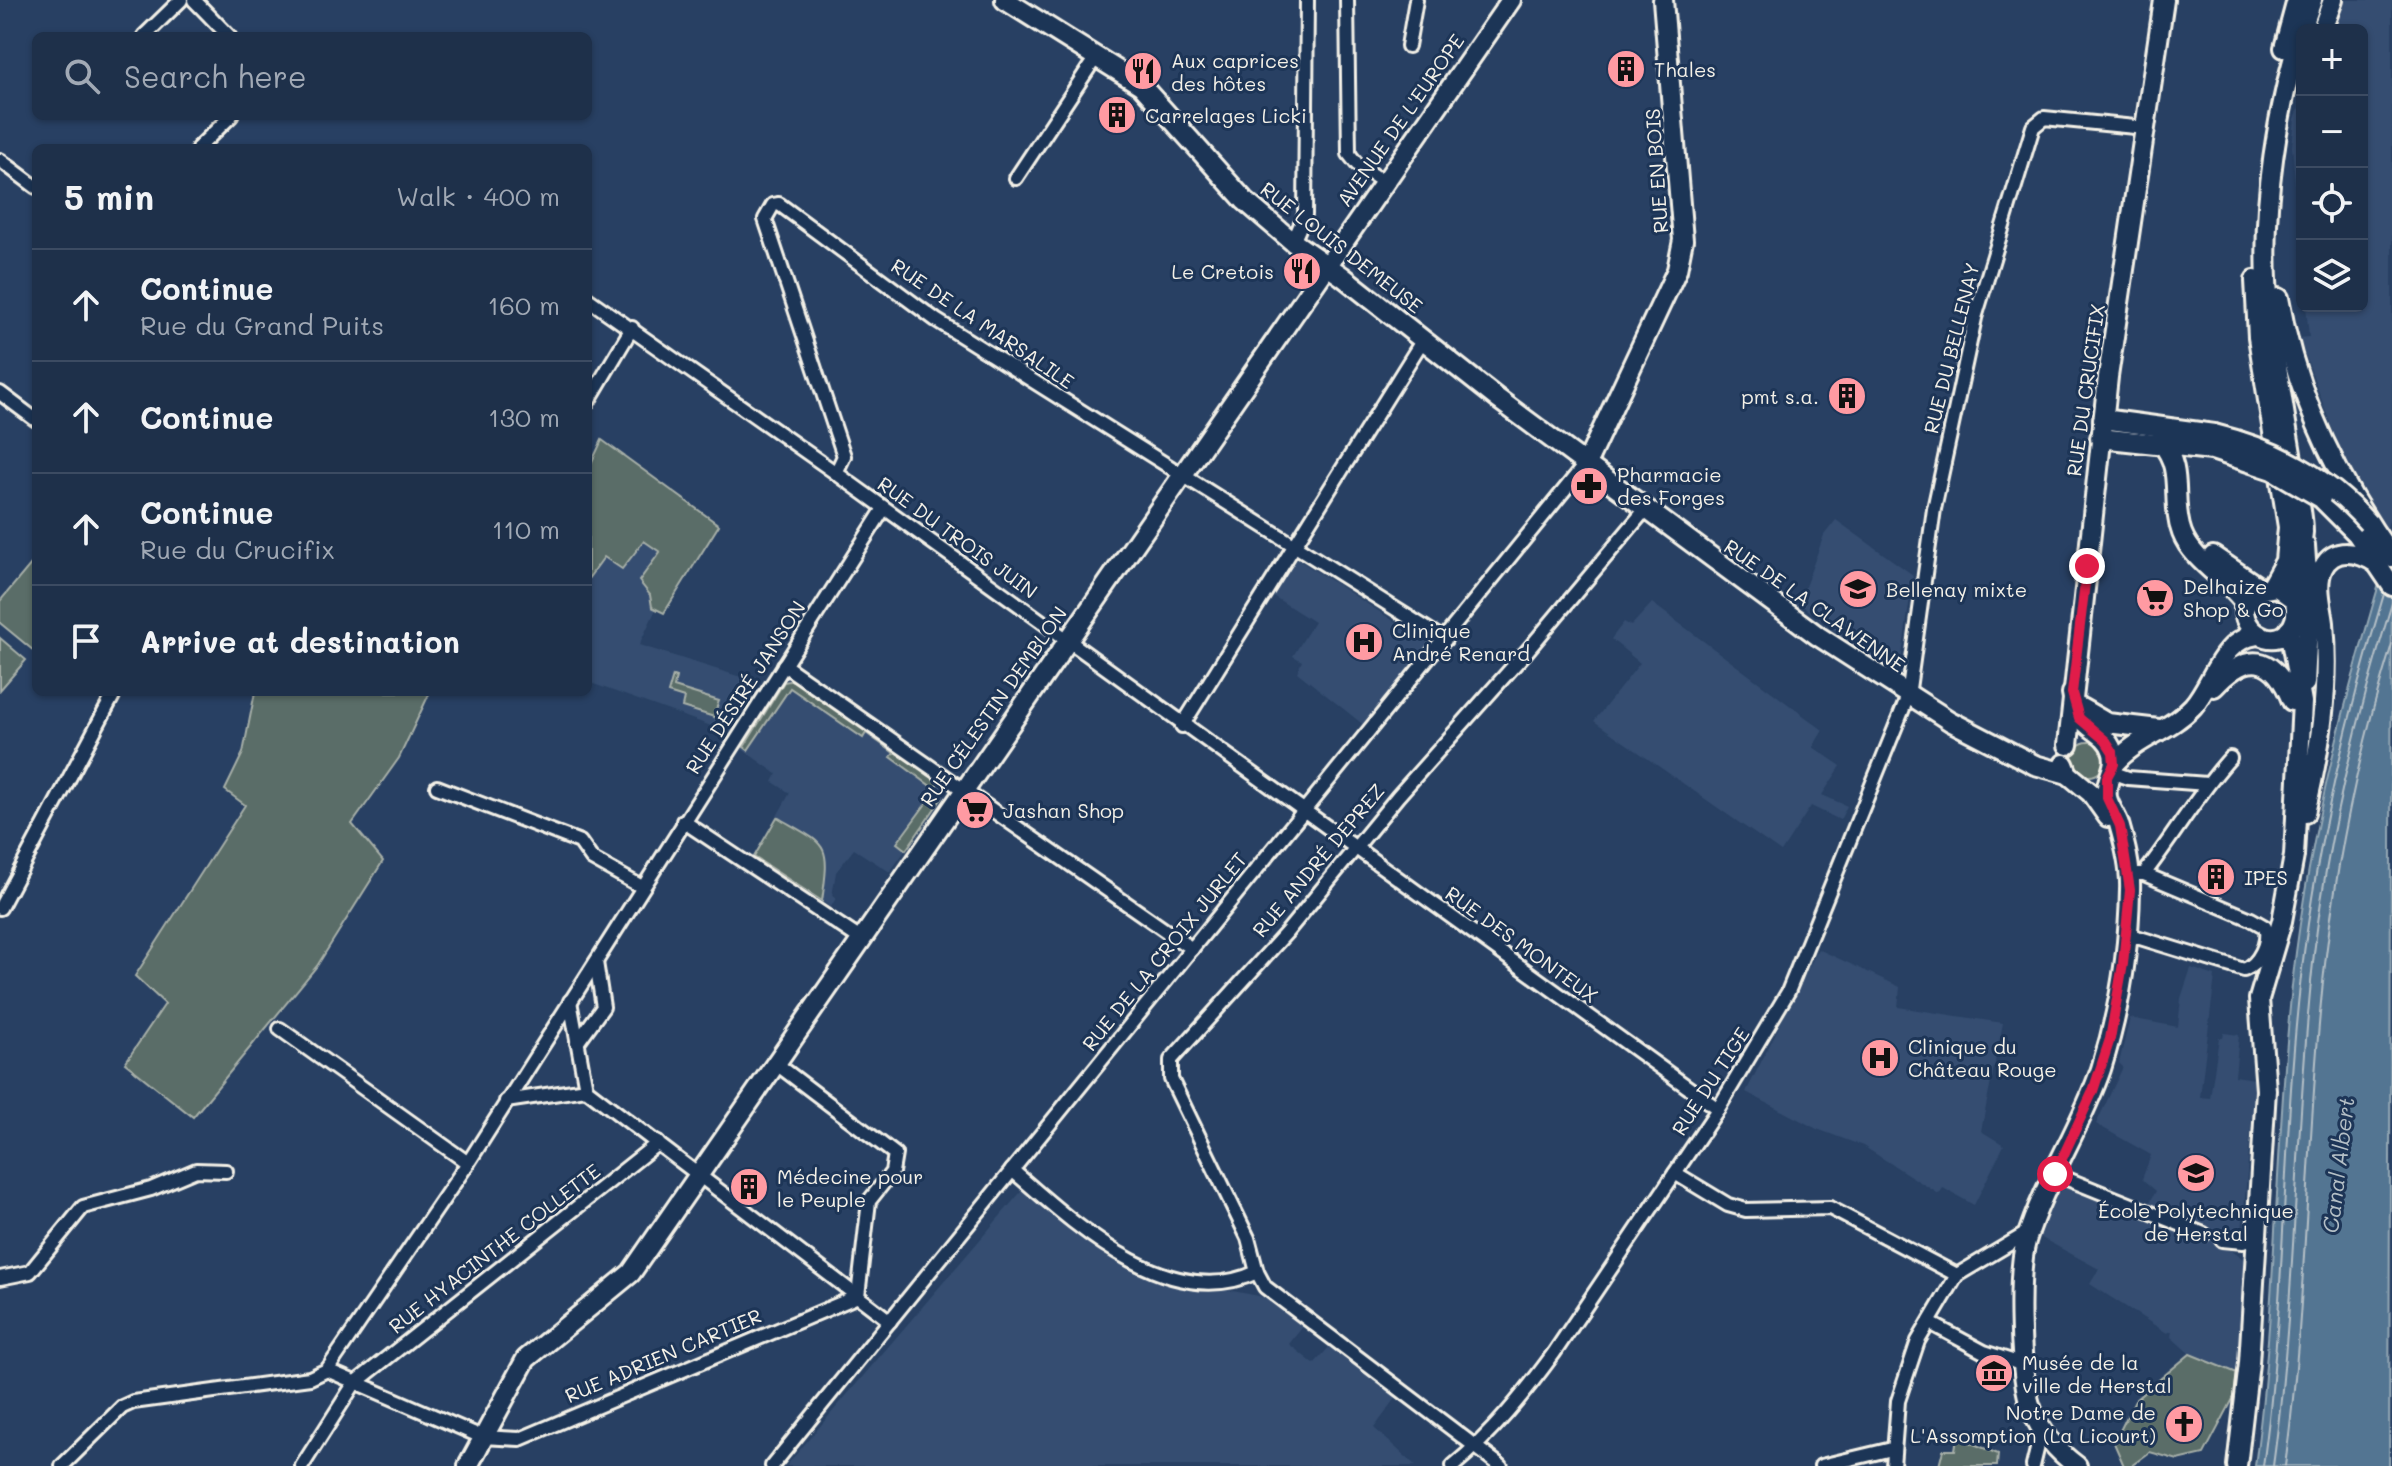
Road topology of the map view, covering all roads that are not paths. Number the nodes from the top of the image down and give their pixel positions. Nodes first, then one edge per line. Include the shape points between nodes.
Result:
1 (181, 0) edge
2 (194, 0) edge
3 (1005, 0) edge
4 (1307, 0) edge
5 (1347, 0) edge
6 (1414, 0) edge
7 (1511, 0) edge
8 (1663, 0) edge
9 (2164, 0) edge
10 (2287, 0) edge
11 (2297, 0) edge
12 (2312, 0) edge
13 (2333, 0) edge
14 (2324, 24) edge
15 (148, 32) edge
16 (225, 32) edge
17 (1408, 46) dead end
18 (1096, 57) junction
19 (2278, 75) junction
20 (2298, 96) edge
21 (227, 120) edge
22 (2145, 128) junction
23 (202, 144) edge
24 (0, 160) edge
25 (2273, 168) junction
26 (1016, 178) dead end
27 (1382, 181) junction
28 (32, 184) edge
29 (2268, 219) junction
30 (1293, 242) junction
31 (1326, 266) junction
32 (592, 302) edge
33 (632, 328) junction
34 (1424, 338) junction
35 (0, 393) edge
36 (592, 395) edge
37 (32, 417) edge
38 (2103, 419) junction
39 (2100, 438) junction
40 (2161, 443) junction
41 (2210, 444) junction
42 (1587, 462) junction
43 (2176, 469) junction
44 (836, 473) junction
45 (1179, 475) junction
46 (883, 510) junction
47 (1645, 510) junction
48 (2178, 515) junction
49 (2368, 523) junction
50 (2303, 533) junction
51 (1294, 547) junction
52 (2384, 560) edge
53 (2392, 586) edge
54 (2265, 587) junction
55 (2292, 598) junction
56 (2244, 608) junction
57 (2273, 634) junction
58 (1066, 640) junction
59 (1445, 640) junction
60 (784, 665) junction
61 (2212, 674) junction
62 (2072, 693) junction
63 (113, 696) edge
64 (1908, 696) junction
65 (2297, 701) junction
66 (2194, 704) junction
67 (1182, 726) junction
68 (2161, 729) junction
69 (2099, 736) junction
70 (2067, 747) junction
71 (2230, 758) dead end
72 (2030, 763) junction
73 (2111, 771) junction
74 (2075, 779) junction
75 (2207, 784) junction
76 (437, 787) dead end
77 (964, 788) junction
78 (1302, 812) junction
79 (683, 821) junction
80 (2122, 839) junction
81 (1354, 850) junction
82 (2293, 862) junction
83 (2137, 874) junction
84 (642, 887) junction
85 (0, 908) edge
86 (2127, 934) junction
87 (859, 938) junction
88 (1192, 949) junction
89 (596, 962) junction
90 (570, 1001) junction
91 (280, 1029) dead end
92 (577, 1043) junction
93 (774, 1062) junction
94 (586, 1089) junction
95 (506, 1101) junction
96 (1718, 1109) junction
97 (658, 1143) junction
98 (468, 1163) junction
99 (1012, 1170) junction
100 (226, 1171) dead end
101 (697, 1173) junction
102 (1675, 1173) junction
103 (2055, 1174) junction
104 (2261, 1180) junction
105 (2029, 1232) junction
106 (2254, 1233) junction
107 (2204, 1234) dead end
108 (2222, 1240) dead end
109 (1257, 1272) junction
110 (1957, 1275) junction
111 (0, 1278) edge
112 (858, 1296) junction
113 (2252, 1317) junction
114 (890, 1321) junction
115 (1930, 1323) junction
116 (2024, 1365) junction
117 (327, 1370) junction
118 (354, 1384) junction
119 (2243, 1412) junction
120 (2042, 1429) junction
121 (482, 1437) junction
122 (1475, 1447) junction
123 (1892, 1449) junction
124 (62, 1466) edge
125 (302, 1466) edge
126 (468, 1466) edge
127 (772, 1466) edge
128 (1453, 1466) edge
129 (1501, 1466) edge
130 (1821, 1466) edge
131 (1893, 1466) edge
132 (2033, 1466) edge
133 (2077, 1466) edge
134 (2226, 1466) edge
135 (2237, 1466) edge

1 - 15 street
2 - 16 street
3 - 18 street, RUE LOUIS DEMEUSE
4 - 30 street via 1305,215
5 - 27 street via 1349,154
6 - 17 street
7 - 27 street, AVENUE DE L'EUROPE
8 - 42 street, RUE EN BOIS via 1683,240 1677,270
9 - 22 street, RUE DU CRUCIFIX
10 - 19 street
11 - 19 street
12 - 25 street via 2296,49
13 - 14 street
18 - 26 street
18 - 30 street, RUE LOUIS DEMEUSE via 1141,85 1245,201
19 - 54 street via 2263,155 2254,254 2258,337 2288,527 2285,561
20 - 25 street
21 - 23 street
22 - 38 street, RUE DU CRUCIFIX
22 - 64 street, RUE DU BELLENAY via 2044,118 2033,127 1975,318 1928,540
24 - 28 street
25 - 29 street
27 - 31 street, AVENUE DE L'EUROPE
29 - 49 street, bridge via 2282,318 2310,408
29 - 50 street via 2270,315
30 - 31 street, RUE LOUIS DEMEUSE
31 - 34 street, RUE LOUIS DEMEUSE
31 - 45 street, RUE CÉLESTIN DEMBLON
32 - 33 street, RUE DU TROIS JUIN
33 - 36 street
33 - 44 street, RUE DU TROIS JUIN
34 - 42 street, RUE LOUIS DEMEUSE
34 - 51 street
35 - 37 street
38 - 39 street, RUE DU CRUCIFIX
38 - 41 street
39 - 40 street
39 - 62 street, RUE DU CRUCIFIX
40 - 41 street
40 - 43 street
41 - 43 street
41 - 49 street, bridge via 2264,447 2294,462 2327,483
41 - 52 street, bridge via 2301,484
42 - 47 street, RUE DE LA CLAWENNE
42 - 59 street, RUE DE LA CROIX JURLET
43 - 48 street
44 - 45 street, RUE DE LA MARSALILE via 844,456 766,225 768,208 779,204 936,320
44 - 46 street, RUE DU TROIS JUIN
45 - 51 street
45 - 58 street, RUE CÉLESTIN DEMBLON
46 - 58 street, RUE DU TROIS JUIN
46 - 60 street, RUE DÉSIRÉ JANSON
47 - 64 street, RUE DE LA CLAWENNE
47 - 81 street, RUE ANDRÉ DEPREZ
48 - 54 street via 2200,546
48 - 56 street via 2185,541
49 - 52 street
50 - 55 street
50 - 65 street via 2309,606
51 - 59 street
51 - 67 street
52 - 53 street
52 - 82 street via 2340,554 2325,564 2320,576 2324,717
54 - 55 street
54 - 56 street
55 - 57 street via 2296,614
56 - 57 street via 2248,627
56 - 61 street via 2219,648
57 - 61 street via 2237,642
57 - 65 street
58 - 67 street, RUE DU TROIS JUIN
58 - 77 street, RUE CÉLESTIN DEMBLON
59 - 78 street, RUE DE LA CROIX JURLET
60 - 77 street
60 - 79 street, RUE DÉSIRÉ JANSON
61 - 66 street
62 - 68 street via 2094,718
62 - 69 street via 2079,718
62 - 70 street, RUE DU CRUCIFIX
63 - 85 street
64 - 72 street, RUE DE LA CLAWENNE
64 - 96 street, RUE DU TIGE via 1788,992
65 - 66 street via 2280,676 2265,664 2248,661 2233,667
65 - 82 street via 2287,768
66 - 68 street
67 - 78 street, RUE DU TROIS JUIN
68 - 69 street
68 - 73 street via 2129,746
69 - 70 street via 2080,736
69 - 73 street via 2110,746
70 - 72 street
70 - 74 street via 2063,760
71 - 75 street
72 - 74 street, RUE DE LA CLAWENNE
73 - 74 street via 2098,783
73 - 75 street via 2128,778
73 - 80 street via 2107,798
74 - 80 street via 2098,801
75 - 83 street via 2170,842
76 - 84 street via 580,842 592,859
77 - 87 street, RUE CÉLESTIN DEMBLON
77 - 88 street
78 - 81 street, RUE DES MONTEUX
78 - 88 street, RUE DE LA CROIX JURLET
79 - 84 street, RUE DÉSIRÉ JANSON
79 - 87 street
80 - 83 street
81 - 96 street, RUE DES MONTEUX
81 - 109 street, RUE ANDRÉ DEPREZ via 1171,1060 1171,1079 1248,1238
82 - 104 street via 2259,999 2266,1075
83 - 86 street
83 - 86 street via 2265,927 2267,935 2249,969
84 - 89 street, RUE DÉSIRÉ JANSON
86 - 103 street via 2106,1053
87 - 93 street, RUE CÉLESTIN DEMBLON
88 - 99 street, RUE DE LA CROIX JURLET
89 - 90 street, RUE DÉSIRÉ JANSON
89 - 92 street via 603,1007
90 - 92 street
90 - 95 street, RUE DÉSIRÉ JANSON
91 - 98 street
92 - 94 street
93 - 101 street, RUE CÉLESTIN DEMBLON
93 - 112 street via 895,1154 892,1172 869,1201
94 - 95 street
94 - 97 street
95 - 98 street, RUE DÉSIRÉ JANSON
96 - 102 street, RUE DU TIGE
97 - 101 street
97 - 118 street, RUE HYACINTHE COLLETTE
98 - 117 street, RUE DÉSIRÉ JANSON
99 - 109 street via 1101,1245 1142,1265 1208,1283 1234,1283
99 - 114 street, RUE DE LA CROIX JURLET
100 - 111 street via 196,1170 151,1189 83,1207 30,1272
101 - 112 street
101 - 121 street, RUE CÉLESTIN DEMBLON via 631,1273 526,1359
102 - 110 street via 1746,1210 1830,1208
102 - 122 street, RUE DU TIGE via 1528,1389
103 - 105 street
103 - 107 street
104 - 106 street
104 - 113 street via 2263,1237
105 - 110 street
105 - 116 street via 2022,1268
106 - 108 street via 2243,1242
106 - 113 street
109 - 122 street via 1265,1287
110 - 115 street
112 - 114 street
112 - 121 street, RUE ADRIEN CARTIER via 520,1439
113 - 119 street
114 - 127 street, RUE DE LA CROIX JURLET
115 - 116 street via 1984,1352
115 - 123 street via 1906,1368
116 - 120 street via 2028,1400
117 - 118 street
117 - 124 street via 310,1378 133,1402
118 - 121 street
118 - 125 street, RUE HYACINTHE COLLETTE
119 - 134 street
119 - 135 street
120 - 132 street
120 - 133 street
121 - 126 street, RUE CÉLESTIN DEMBLON
122 - 128 street, RUE DU TIGE
122 - 129 street
123 - 130 street
123 - 131 street

